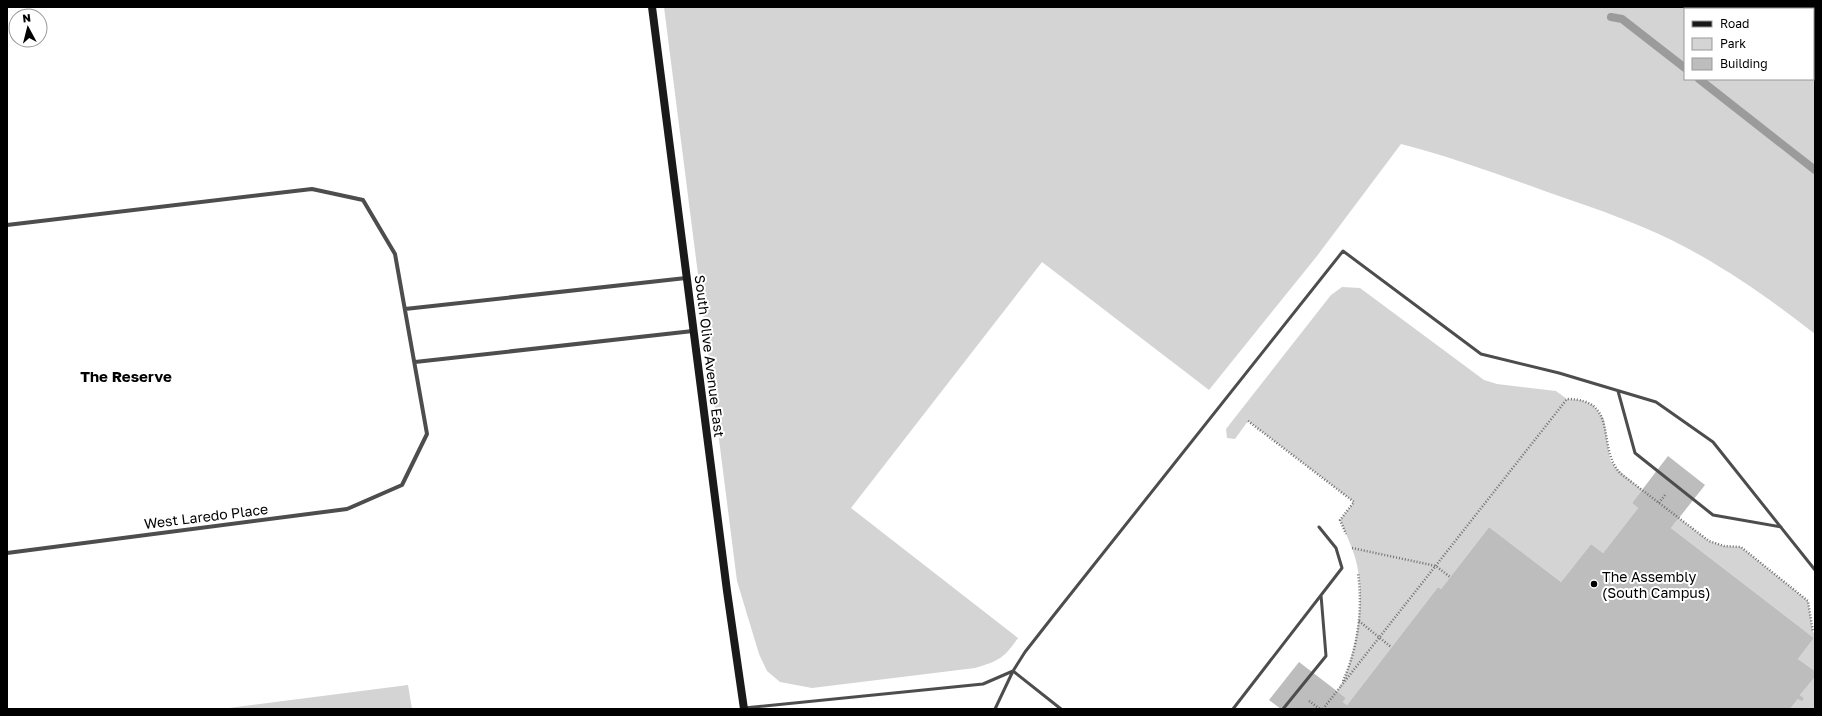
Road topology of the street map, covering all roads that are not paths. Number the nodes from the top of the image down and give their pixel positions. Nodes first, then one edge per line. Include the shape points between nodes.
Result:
1 (652, 7) edge
2 (7, 225) edge
3 (686, 278) junction
4 (405, 309) junction
5 (693, 331) junction
6 (414, 362) junction
7 (1618, 391) junction
8 (1319, 526) dead end
9 (1781, 527) junction
10 (7, 553) edge
11 (1815, 570) edge
12 (1321, 595) junction
13 (1013, 671) junction
14 (744, 709) edge
15 (995, 709) edge
16 (1061, 709) edge
17 (1233, 709) edge
18 (1283, 709) edge

1 - 3 street, South Olive Avenue East
2 - 4 street via 312,189 363,200 395,254
3 - 4 street
3 - 5 street, South Olive Avenue East
4 - 6 street
5 - 6 street
5 - 14 street, South Olive Avenue East
6 - 10 street, West Laredo Place via 427,434 402,485 347,509
7 - 9 lane via 1656,402 1713,442
7 - 9 lane via 1635,453 1713,515
7 - 13 lane via 1481,354 1343,252 1054,615
8 - 12 lane via 1336,548 1342,568
9 - 11 lane
12 - 17 lane
12 - 18 lane via 1326,656
13 - 14 lane via 983,684
13 - 15 lane
13 - 16 lane

